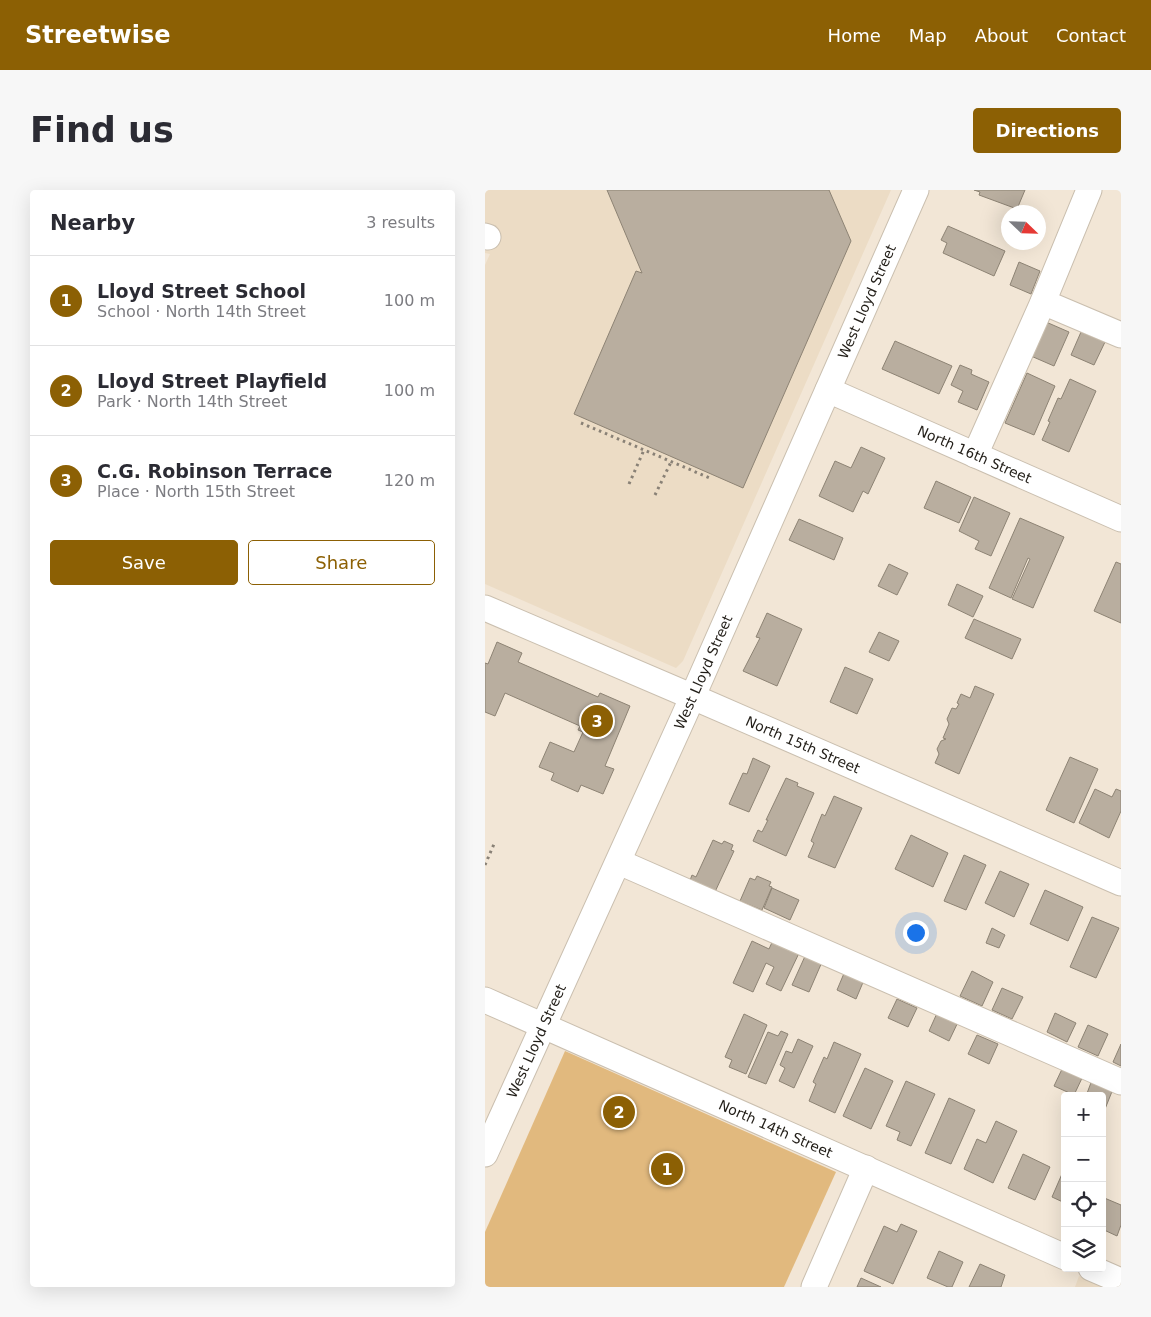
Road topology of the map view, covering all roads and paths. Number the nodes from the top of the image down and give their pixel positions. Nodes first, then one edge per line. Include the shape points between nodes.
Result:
1 (917, 190) edge
2 (1089, 190) edge
3 (1043, 302) junction
4 (1121, 335) edge
5 (827, 390) junction
6 (581, 423) dead end
7 (645, 450) junction
8 (975, 455) junction
9 (671, 462) junction
10 (712, 480) dead end
11 (629, 484) dead end
12 (655, 495) dead end
13 (1121, 519) edge
14 (485, 608) edge
15 (693, 697) junction
16 (494, 844) dead end
17 (619, 862) junction
18 (485, 865) edge
19 (1121, 883) edge
20 (485, 1000) edge
21 (544, 1026) junction
22 (1121, 1082) edge
23 (485, 1154) edge
24 (866, 1168) junction
25 (1061, 1255) edge
26 (1100, 1272) edge
27 (1121, 1281) edge
28 (814, 1287) edge

1 - 5 street, West Lloyd Street
2 - 3 street
3 - 4 street
3 - 8 street
5 - 8 street, North 16th Street
5 - 15 street, West Lloyd Street
6 - 7 path
7 - 9 path
7 - 11 path
8 - 13 street, North 16th Street
9 - 10 path
9 - 12 path
14 - 15 street, North 15th Street
15 - 17 street, West Lloyd Street
15 - 19 street, North 15th Street
16 - 18 path
17 - 21 street, West Lloyd Street
17 - 22 street
20 - 21 street, North 14th Street
21 - 23 street, West Lloyd Street
21 - 24 street, North 14th Street
24 - 25 street, North 14th Street
24 - 28 street
26 - 27 street

